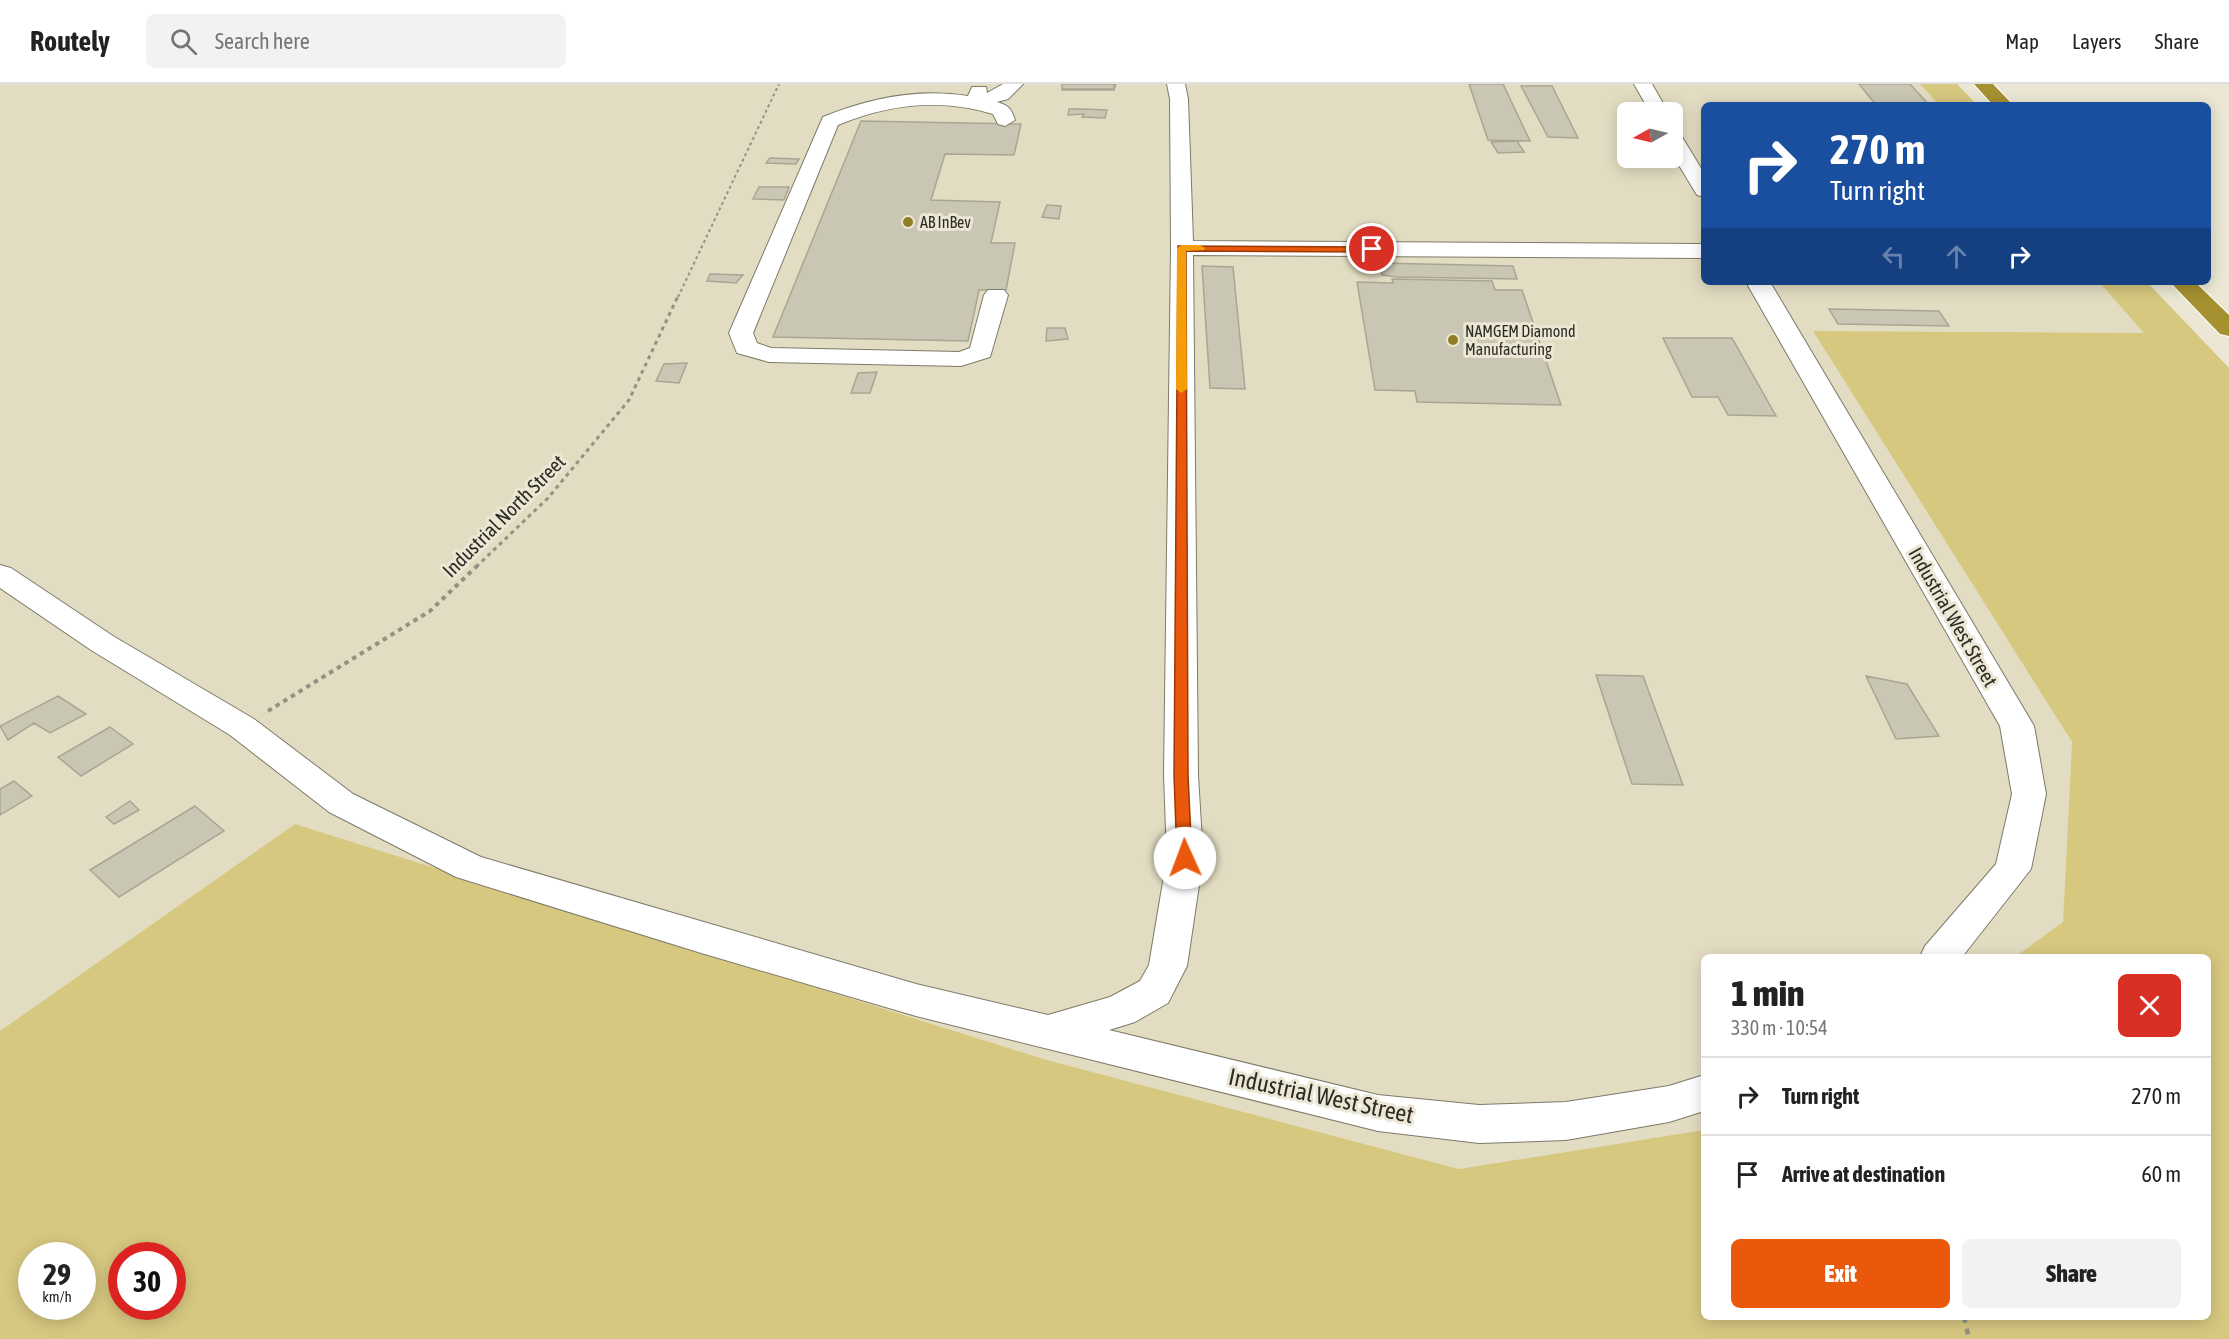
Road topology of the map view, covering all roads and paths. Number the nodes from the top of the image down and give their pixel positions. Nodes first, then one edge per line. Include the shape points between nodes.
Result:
1 (779, 84) edge
2 (1014, 84) edge
3 (1176, 84) edge
4 (1643, 84) edge
5 (1983, 84) edge
6 (983, 93) edge
7 (1653, 102) edge
8 (2001, 102) edge
9 (1005, 120) dead end
10 (1683, 155) edge
11 (1701, 186) edge
12 (1182, 248) junction
13 (1701, 251) edge
14 (1760, 285) edge
15 (2185, 285) edge
16 (996, 295) dead end
17 (2229, 329) edge
18 (0, 574) edge
19 (242, 727) junction
20 (1942, 954) edge
21 (1049, 1031) junction
22 (1701, 1094) edge
23 (1965, 1320) edge
24 (1969, 1339) edge

1 - 19 path, Industrial North Street via 629,400 548,498 430,611
2 - 6 street via 1001,95
3 - 12 street
4 - 7 street
5 - 8 highway
6 - 9 street via 1002,110
6 - 16 street via 895,101 856,109 830,121 741,333 746,348 769,355 961,360 981,352
10 - 11 street
12 - 13 street
12 - 21 street via 1181,775 1185,858 1170,955 1154,992 1122,1010
14 - 20 street, Industrial West Street via 2017,726 2029,794 2013,869
15 - 17 highway
18 - 19 street, Industrial West Street via 102,643
19 - 21 street, Industrial West Street via 341,803 469,867 916,1000
21 - 22 street, Industrial West Street via 1378,1113 1479,1124 1566,1121 1669,1104
23 - 24 path

